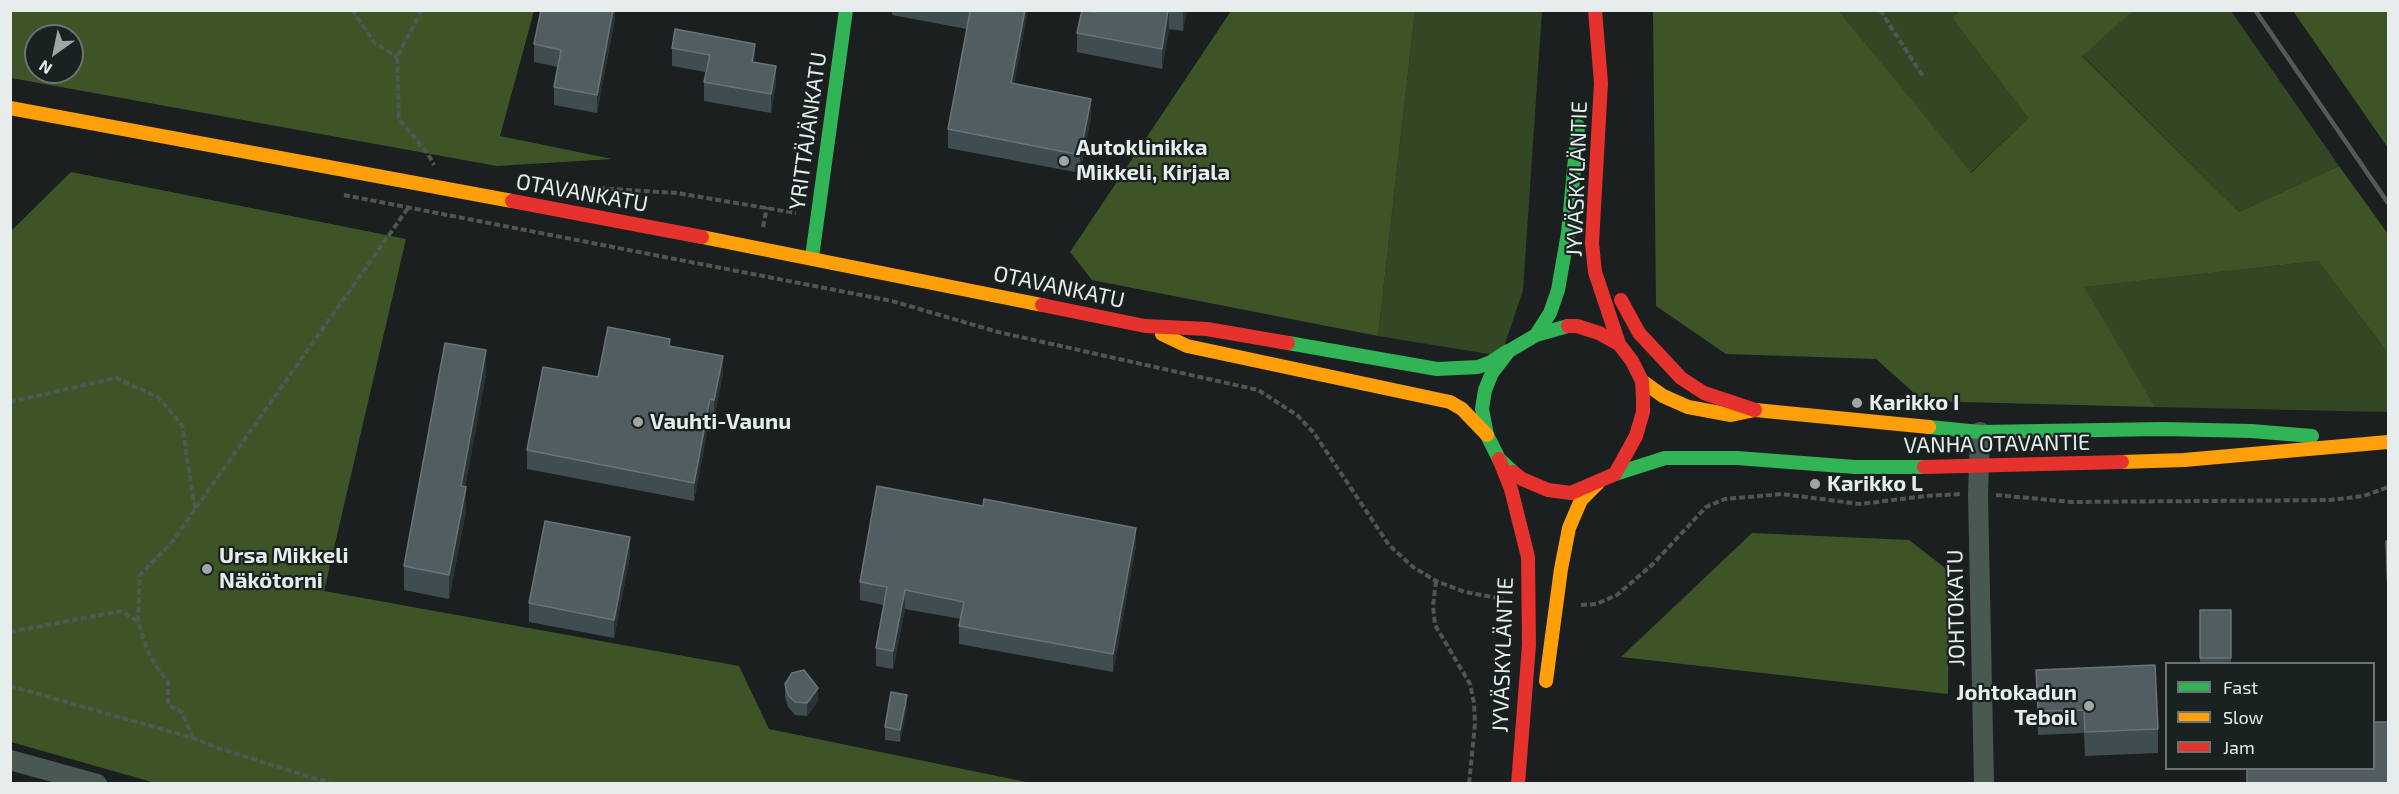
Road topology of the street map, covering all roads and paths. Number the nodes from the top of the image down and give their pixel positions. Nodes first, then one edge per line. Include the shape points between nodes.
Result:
1 (352, 10) edge
2 (422, 10) edge
3 (846, 10) edge
4 (1584, 10) edge
5 (1595, 10) edge
6 (1880, 10) edge
7 (1582, 33) dead end
8 (397, 57) junction
9 (1924, 78) dead end
10 (10, 108) edge
11 (1579, 110) dead end
12 (437, 171) dead end
13 (338, 194) dead end
14 (408, 208) junction
15 (1595, 212) junction
16 (1607, 254) dead end
17 (812, 257) junction
18 (1615, 283) dead end
19 (1145, 326) junction
20 (1536, 335) junction
21 (1619, 344) junction
22 (1509, 351) junction
23 (1642, 381) junction
24 (10, 402) edge
25 (1755, 410) junction
26 (1980, 432) junction
27 (1487, 435) junction
28 (2385, 442) edge
29 (1499, 459) junction
30 (1978, 467) junction
31 (1615, 474) junction
32 (1598, 483) junction
33 (2388, 487) edge
34 (1978, 495) junction
35 (195, 510) junction
36 (1436, 581) junction
37 (1508, 599) dead end
38 (1572, 605) dead end
39 (138, 622) junction
40 (10, 632) edge
41 (10, 686) edge
42 (1544, 695) dead end
43 (193, 738) junction
44 (10, 760) edge
45 (97, 783) edge
46 (333, 783) edge
47 (1469, 783) edge
48 (1518, 783) edge
49 (1984, 783) edge

1 - 8 path via 375,43
2 - 8 path
3 - 17 main road, YRITTÄJÄNKATU
4 - 7 main road
5 - 15 main road, JYVÄSKYLÄNTIE via 1601,83
6 - 9 path
8 - 12 path via 399,119
10 - 17 main road, OTAVANKATU
11 - 20 main road, JYVÄSKYLÄNTIE via 1568,234 1558,290
13 - 14 path
14 - 35 path
14 - 36 path via 892,301 998,332 1258,390 1297,415 1314,433 1389,545
15 - 16 main road
15 - 21 main road, JYVÄSKYLÄNTIE via 1595,272
17 - 19 main road, OTAVANKATU
18 - 25 main road via 1622,305 1640,333 1682,378 1704,393
19 - 22 main road, OTAVANKATU via 1207,329 1437,369 1478,367
19 - 27 main road, OTAVANKATU via 1186,346 1450,402
20 - 21 main road via 1577,326
20 - 22 main road
21 - 23 main road
22 - 27 main road via 1485,390 1482,409
23 - 25 main road, VANHA OTAVANTIE via 1688,407 1731,415
23 - 31 main road via 1643,412 1636,436
24 - 35 path via 116,378 158,397 182,425
25 - 26 main road, VANHA OTAVANTIE
26 - 28 main road, VANHA OTAVANTIE via 2193,429
26 - 30 street, JOHTOKATU
27 - 29 main road
28 - 30 main road, VANHA OTAVANTIE via 2184,460
29 - 32 main road via 1522,479 1548,490 1571,493
29 - 48 main road, JYVÄSKYLÄNTIE via 1528,557 1528,645
30 - 31 main road, VANHA OTAVANTIE via 1855,467 1691,457 1665,458
30 - 34 street, JOHTOKATU
31 - 32 main road
32 - 42 main road, JYVÄSKYLÄNTIE via 1581,500 1569,528
33 - 34 path via 2364,496 2331,500 2072,502
34 - 38 path via 1860,504 1782,494 1725,499 1706,507 1653,564 1617,595 1596,604
34 - 49 street, JOHTOKATU
35 - 39 path via 172,542 140,575
36 - 37 path via 1465,592
36 - 47 path via 1435,625 1470,684 1474,703
39 - 40 path via 121,611
39 - 43 path via 150,657 168,682 168,705 182,712
41 - 43 path
43 - 46 path
44 - 45 street

